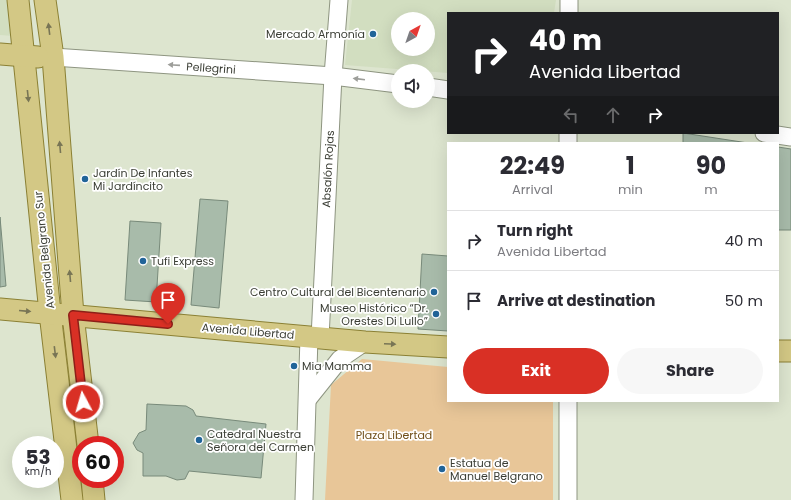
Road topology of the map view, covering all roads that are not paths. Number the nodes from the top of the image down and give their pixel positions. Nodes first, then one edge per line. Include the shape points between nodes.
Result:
1 (18, 0) edge
2 (45, 0) edge
3 (339, 0) edge
4 (569, 0) edge
5 (569, 12) edge
6 (0, 54) edge
7 (24, 57) junction
8 (53, 57) junction
9 (333, 76) junction
10 (391, 83) edge
11 (435, 88) edge
12 (447, 90) edge
13 (771, 134) edge
14 (791, 137) edge
15 (0, 309) edge
16 (50, 313) junction
17 (73, 315) junction
18 (314, 337) junction
19 (365, 342) junction
20 (447, 347) edge
21 (779, 351) edge
22 (791, 351) edge
23 (308, 399) junction
24 (568, 402) edge
25 (87, 436) edge
26 (93, 488) edge
27 (72, 500) edge
28 (94, 500) edge
29 (304, 500) edge
30 (568, 500) edge

1 - 7 main road, Avenida Belgrano Sur
8 -> 2 main road, Avenida Belgrano Sur
3 - 9 street, Absalón Rojas
4 - 5 street
6 - 7 main road, Pellegrini
7 - 8 main road, Pellegrini
7 -> 16 main road, Avenida Belgrano Sur
9 -> 8 street, Pellegrini
17 -> 8 main road, Avenida Belgrano Sur
10 -> 9 street, Pellegrini
9 - 18 street, Absalón Rojas
11 - 12 street
13 - 14 street
15 -> 16 main road, Avenida Libertad
16 - 17 main road, Avenida Libertad
16 -> 27 main road, Avenida Belgrano Sur
17 - 18 main road, Avenida Libertad
17 - 25 main road, Avenida Belgrano Sur
18 - 19 main road, Avenida Libertad
18 - 23 street, Absalón Rojas
19 -> 20 main road, Avenida Libertad
19 - 23 street via 340,358
21 - 22 main road
23 - 29 street, Absalón Rojas
24 - 30 street
26 - 28 main road

